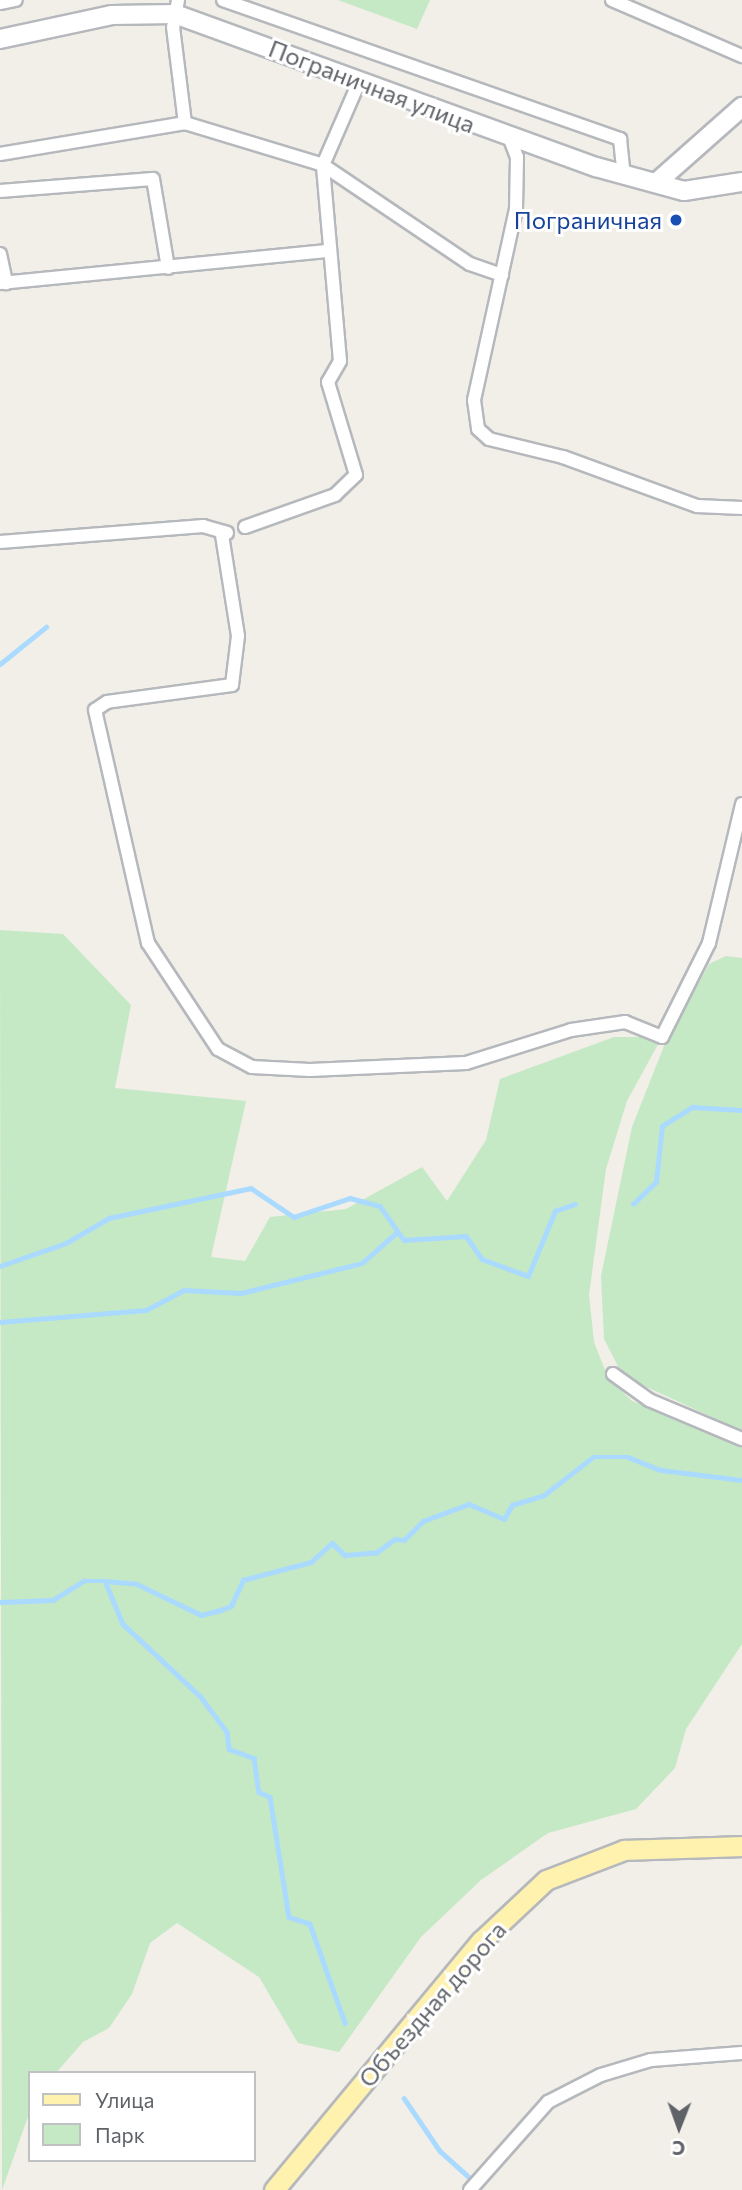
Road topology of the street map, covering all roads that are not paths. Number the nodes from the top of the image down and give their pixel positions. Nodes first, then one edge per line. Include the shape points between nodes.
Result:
1 (16, 0) edge
2 (223, 0) edge
3 (612, 0) edge
4 (0, 4) edge
5 (176, 7) edge
6 (0, 39) edge
7 (742, 56) edge
8 (360, 80) junction
9 (742, 107) edge
10 (185, 123) junction
11 (510, 139) junction
12 (0, 154) edge
13 (323, 165) junction
14 (624, 175) junction
15 (742, 182) edge
16 (656, 183) junction
17 (0, 191) edge
18 (328, 251) junction
19 (0, 254) edge
20 (168, 268) junction
21 (502, 275) junction
22 (3, 283) edge
23 (742, 508) edge
24 (245, 527) dead end
25 (0, 542) edge
26 (742, 804) edge
27 (613, 1374) dead end
28 (742, 1439) edge
29 (742, 1846) edge
30 (742, 2053) edge
31 (274, 2190) edge
32 (470, 2190) edge

1 - 4 street
2 - 14 street via 620,139
3 - 7 street
5 - 6 main road, Пограничная улица via 112,15
5 - 8 main road, Пограничная улица
5 - 10 street
8 - 11 main road, Пограничная улица
8 - 13 street
9 - 16 main road
10 - 12 street
10 - 13 street
11 - 14 main road, Пограничная улица
11 - 21 street via 518,192
13 - 18 street
13 - 21 street via 470,264
14 - 16 main road, Пограничная улица
15 - 16 main road, Пограничная улица via 684,191
17 - 20 street via 153,179
18 - 20 street
18 - 24 street via 340,361 328,382 356,475 335,495
19 - 22 street
20 - 22 street
21 - 23 street via 474,400 478,429 489,439 563,457 697,506
25 - 26 street via 203,526 226,533 238,636 232,685 107,702 95,709 148,943 218,1049 252,1067 310,1070 467,1063 571,1030 625,1022 662,1037 709,943
27 - 28 street via 649,1400
29 - 31 main road, Объездная дорога via 624,1850 546,1880 481,1941
30 - 32 street via 651,2060 601,2075 548,2102

